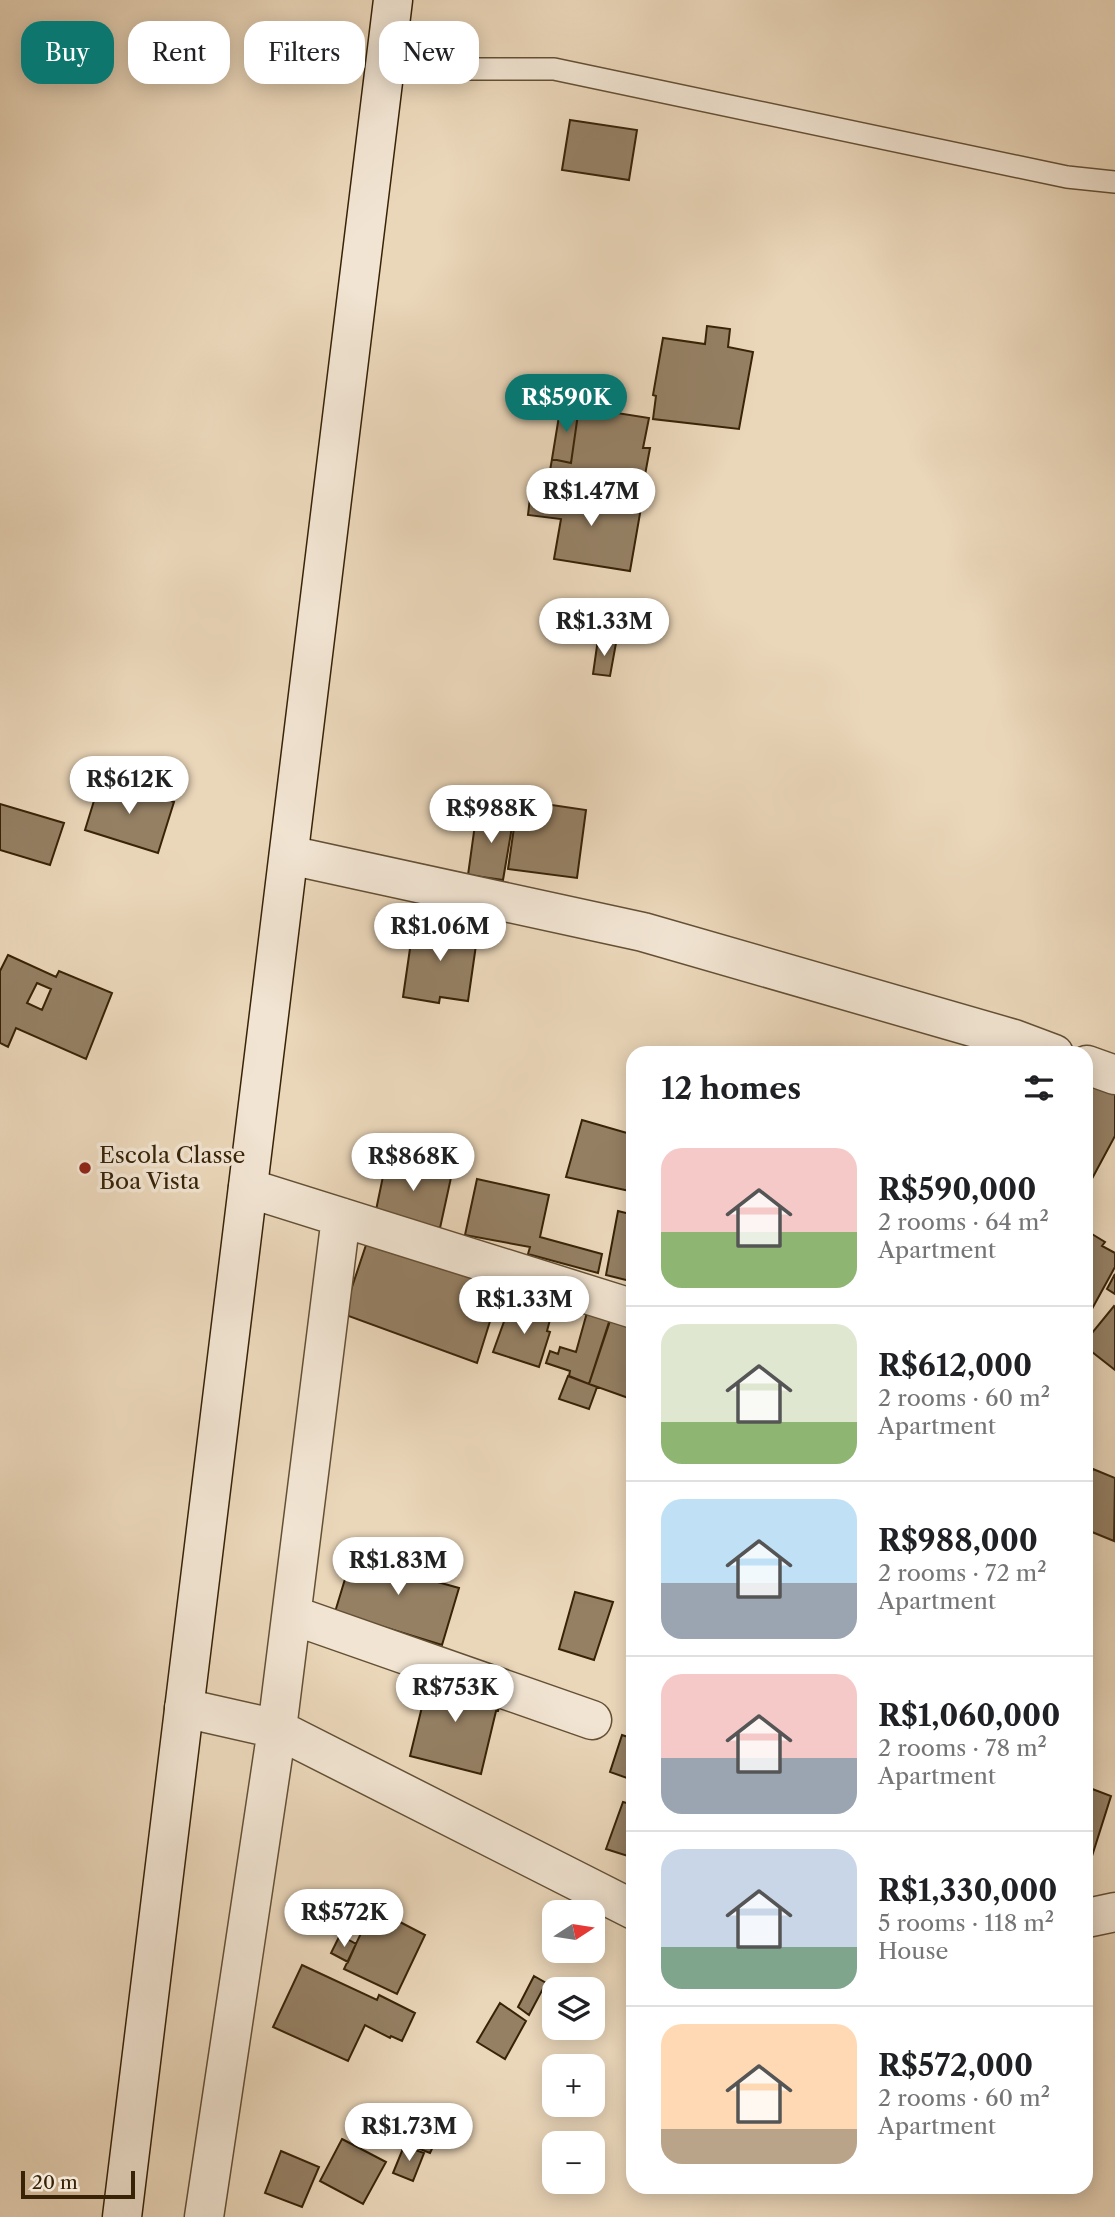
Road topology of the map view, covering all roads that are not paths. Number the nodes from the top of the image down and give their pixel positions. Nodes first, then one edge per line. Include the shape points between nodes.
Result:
1 (393, 0) edge
2 (390, 21) edge
3 (479, 69) edge
4 (382, 84) edge
5 (1115, 182) edge
6 (289, 855) junction
7 (1033, 1046) edge
8 (1093, 1067) edge
9 (1115, 1075) edge
10 (248, 1188) junction
11 (341, 1217) junction
12 (626, 1306) edge
13 (292, 1615) junction
14 (184, 1708) junction
15 (592, 1720) dead end
16 (277, 1729) junction
17 (626, 1906) edge
18 (1115, 1912) edge
19 (1093, 1917) edge
20 (122, 2217) edge
21 (204, 2217) edge

1 - 2 street
3 - 5 lane via 554,69 1067,177
4 - 6 street
6 - 7 street via 643,932
6 - 10 street
8 - 9 street
10 - 11 street
10 - 14 street
11 - 12 street
11 - 13 street
13 - 15 street
13 - 16 street
14 - 16 street
14 - 20 street
16 - 17 street
16 - 21 street
18 - 19 street

